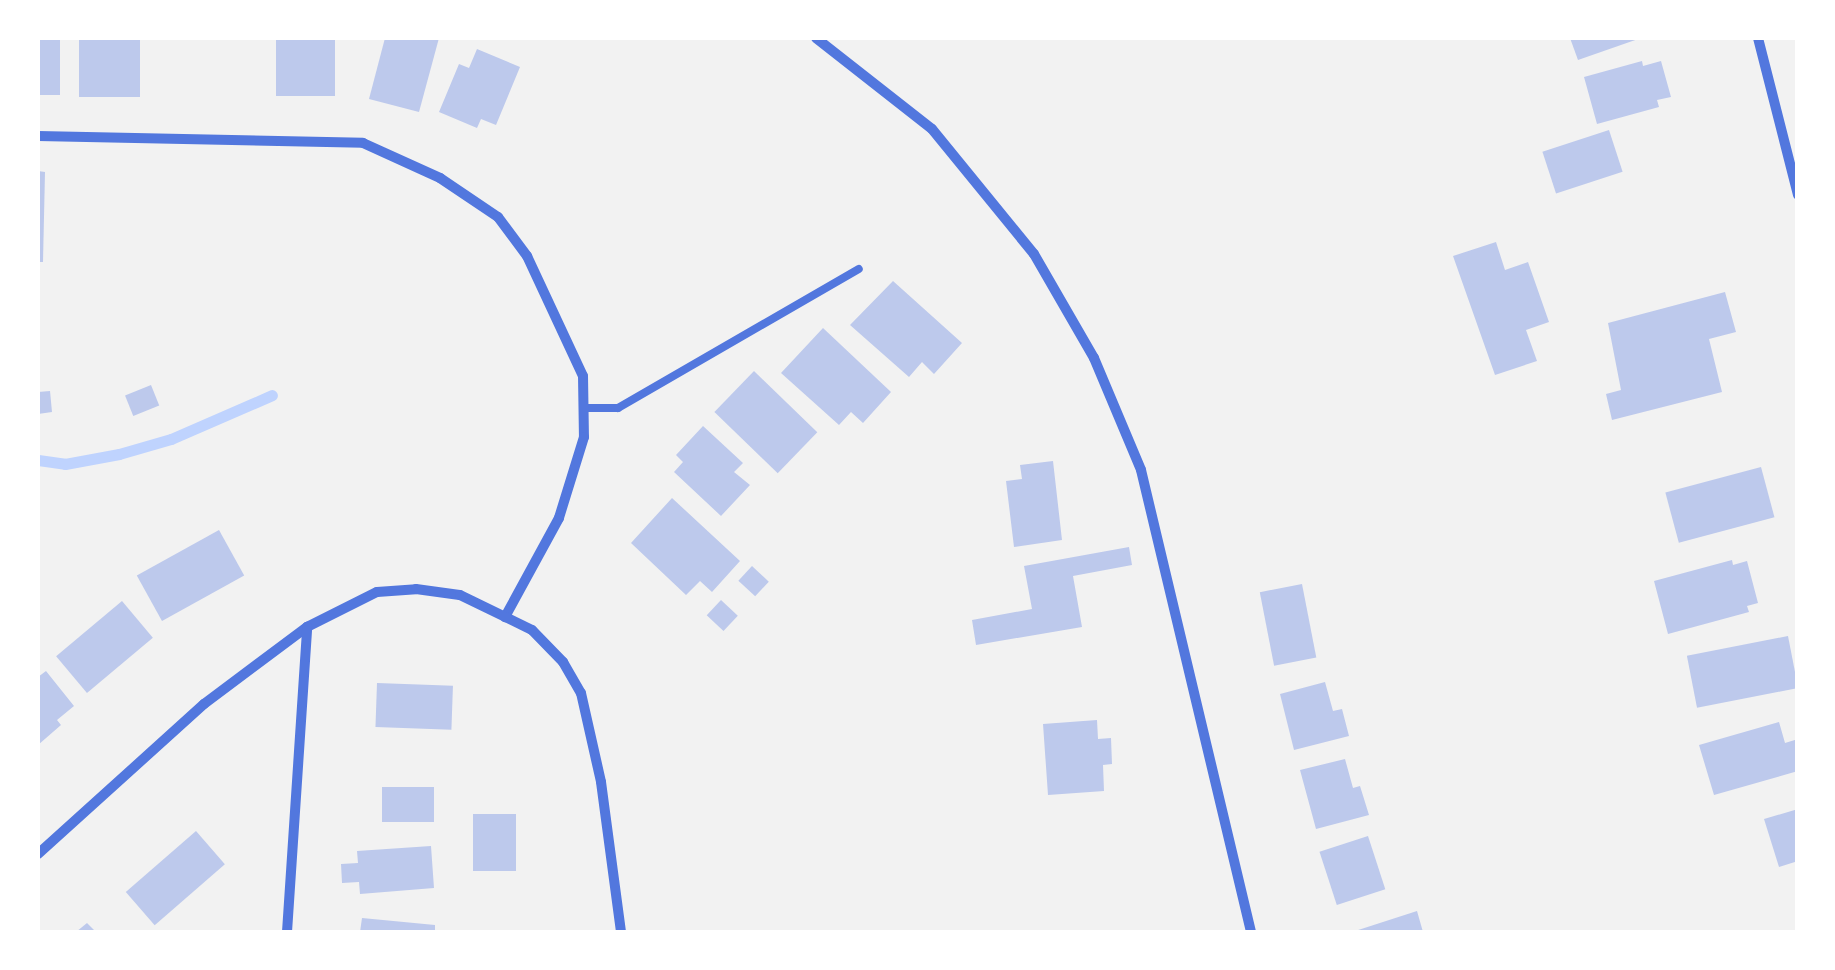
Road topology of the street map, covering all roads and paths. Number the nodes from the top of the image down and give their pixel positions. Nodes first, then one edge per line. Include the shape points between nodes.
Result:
1 (816, 38) edge
2 (1758, 38) edge
3 (38, 136) edge
4 (1798, 195) edge
5 (859, 269) dead end
6 (584, 408) junction
7 (505, 617) junction
8 (308, 627) junction
9 (38, 854) edge
10 (287, 932) edge
11 (622, 932) edge
12 (1251, 932) edge

1 - 12 street via 932,129 1034,254 1094,358 1141,470
2 - 4 street
3 - 6 street via 362,143 440,178 498,217 527,256 583,376
5 - 6 lane via 618,408
6 - 7 street via 584,437 559,518
7 - 8 street via 460,595 416,589 377,592
7 - 11 street via 532,630 581,692
8 - 9 street via 204,704
8 - 10 street

